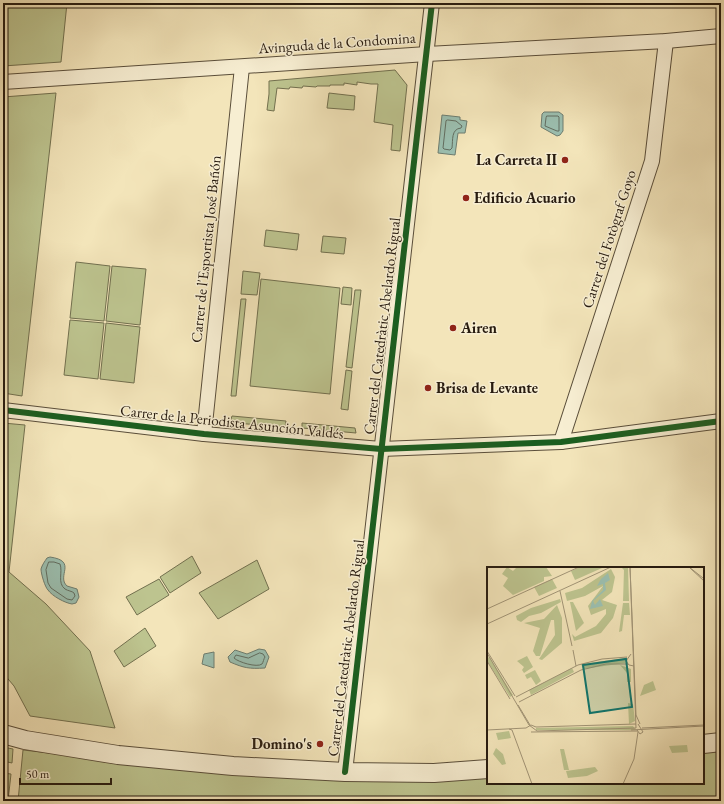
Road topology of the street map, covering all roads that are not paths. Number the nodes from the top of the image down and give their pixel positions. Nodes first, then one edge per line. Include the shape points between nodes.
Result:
1 (432, 3) edge
2 (721, 36) edge
3 (666, 41) junction
4 (426, 54) junction
5 (242, 67) junction
6 (3, 82) edge
7 (3, 410) edge
8 (721, 422) edge
9 (204, 434) junction
10 (561, 442) junction
11 (381, 449) junction
12 (3, 734) edge
13 (721, 742) edge
14 (704, 744) edge
15 (487, 769) edge
16 (345, 772) junction

1 - 4 street, Carrer del Catedràtic Abelardo Rigual
2 - 3 street, Avinguda de la Condomina
3 - 4 street, Avinguda de la Condomina
3 - 10 street, Carrer del Fotògraf Goyo via 652,161
4 - 5 street, Avinguda de la Condomina
4 - 11 street, Carrer del Catedràtic Abelardo Rigual
5 - 6 street, Avinguda de la Condomina
5 - 9 street, Carrer de l'Esportista José Bañón
7 - 9 street, Carrer de la Periodista Asunción Valdés
8 - 10 street, Carrer de la Periodista Asunción Valdés
9 - 11 street, Carrer de la Periodista Asunción Valdés
10 - 11 street, Carrer de la Periodista Asunción Valdés
11 - 16 street, Carrer del Catedràtic Abelardo Rigual
12 - 16 street via 118,755 233,766
13 - 14 street
15 - 16 street via 434,773

